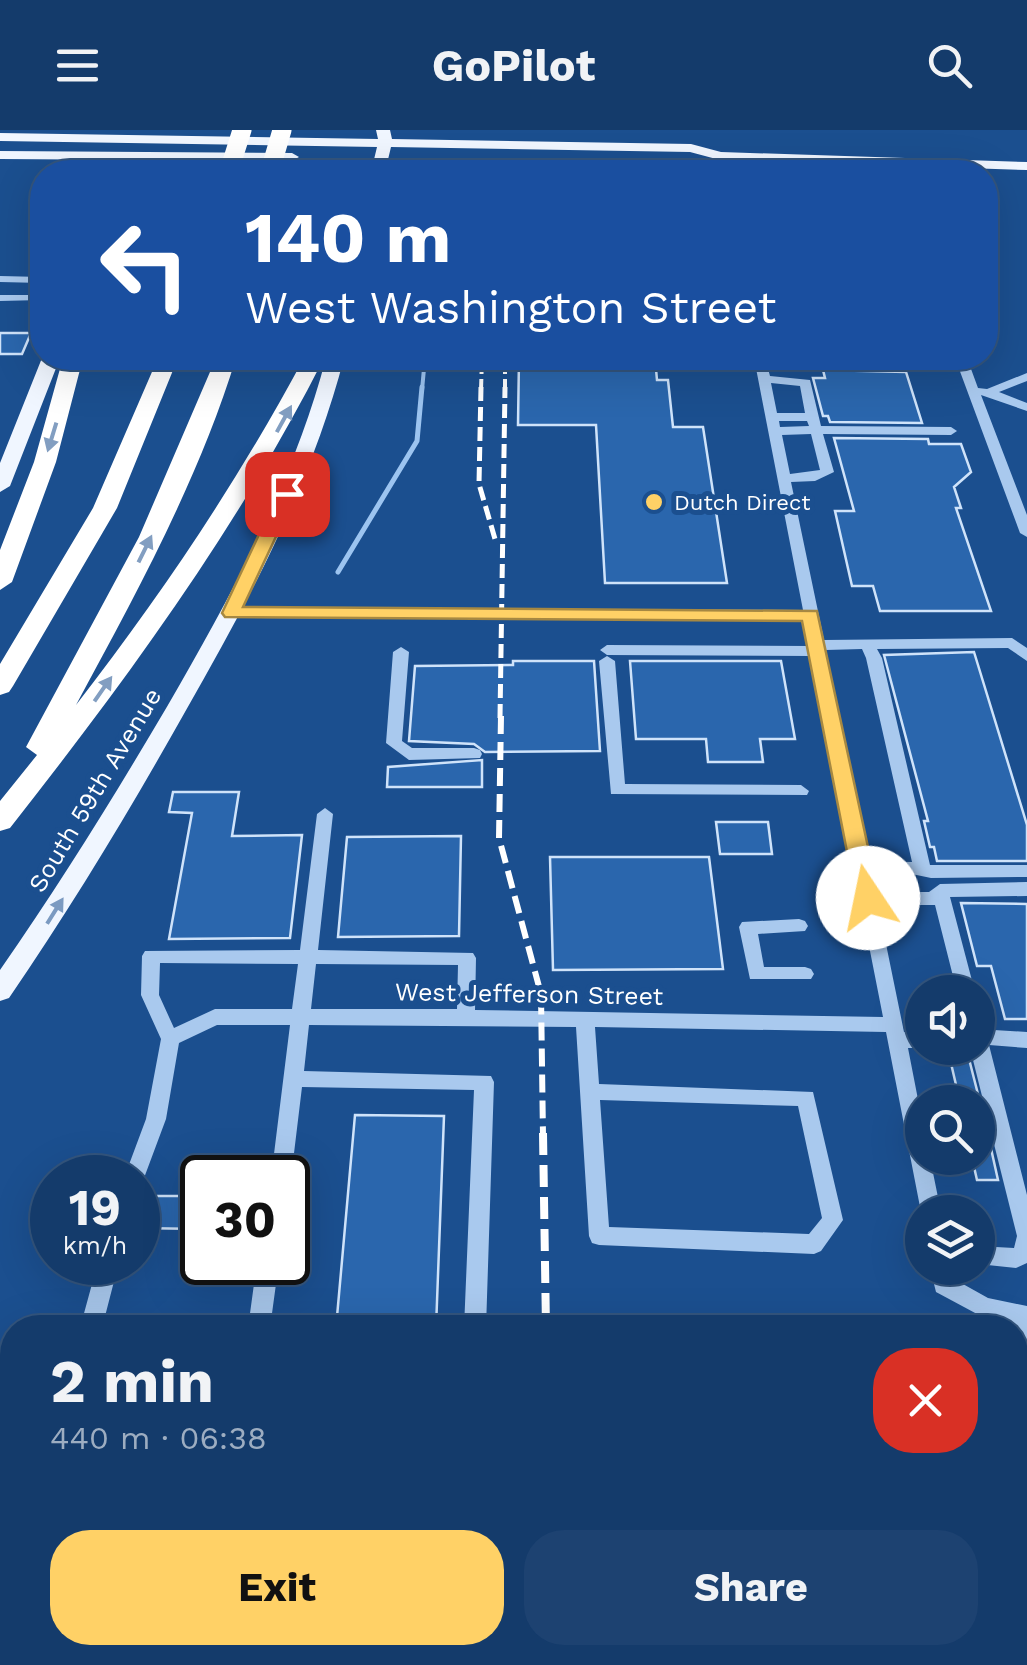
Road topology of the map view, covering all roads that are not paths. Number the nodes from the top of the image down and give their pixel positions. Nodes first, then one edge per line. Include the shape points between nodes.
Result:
1 (242, 130) edge
2 (282, 130) edge
3 (143, 133) edge
4 (385, 136) edge
5 (0, 137) edge
6 (0, 154) edge
7 (136, 154) junction
8 (134, 160) edge
9 (232, 160) edge
10 (269, 160) edge
11 (273, 160) edge
12 (714, 160) edge
13 (998, 166) edge
14 (1027, 166) edge
15 (0, 279) edge
16 (30, 280) edge
17 (0, 298) edge
18 (30, 298) edge
19 (45, 370) edge
20 (70, 370) edge
21 (163, 370) edge
22 (222, 370) edge
23 (308, 370) edge
24 (330, 370) edge
25 (762, 370) edge
26 (965, 370) edge
27 (1027, 377) edge
28 (764, 379) junction
29 (992, 391) junction
30 (973, 392) junction
31 (1027, 408) edge
32 (773, 424) junction
33 (814, 424) junction
34 (951, 430) dead end
35 (10, 438) edge
36 (783, 478) junction
37 (0, 486) edge
38 (1021, 499) edge
39 (1027, 534) edge
40 (0, 582) edge
41 (231, 613) junction
42 (810, 615) junction
43 (867, 645) junction
44 (817, 648) junction
45 (401, 652) dead end
46 (1027, 656) edge
47 (0, 686) edge
48 (474, 754) dead end
49 (801, 791) dead end
50 (325, 814) dead end
51 (0, 820) edge
52 (862, 868) junction
53 (923, 871) junction
54 (1027, 871) edge
55 (1027, 889) edge
56 (940, 890) junction
57 (868, 898) junction
58 (799, 926) dead end
59 (310, 957) junction
60 (805, 974) dead end
61 (962, 975) edge
62 (0, 991) edge
63 (466, 1017) junction
64 (302, 1018) junction
65 (584, 1018) junction
66 (894, 1032) junction
67 (905, 1035) edge
68 (170, 1038) junction
69 (995, 1039) edge
70 (1027, 1040) edge
71 (984, 1065) edge
72 (295, 1079) junction
73 (590, 1092) junction
74 (143, 1155) edge
75 (283, 1155) edge
76 (928, 1195) edge
77 (995, 1257) edge
78 (103, 1285) edge
79 (265, 1285) edge
80 (955, 1285) edge
81 (95, 1315) edge
82 (261, 1315) edge
83 (475, 1315) edge
84 (1016, 1315) edge

1 - 9 highway, bridge
2 - 11 highway, bridge
3 - 4 main road
3 - 5 main road
3 - 7 main road
4 - 12 main road via 691,148
6 - 7 main road
7 - 8 main road
7 - 10 main road
13 - 14 main road
15 - 16 street
17 - 18 street
19 - 35 main road
20 -> 40 highway via 39,480
21 - 47 highway via 104,508
51 -> 22 highway via 123,596
51 -> 23 highway via 92,705 231,508
24 - 41 main road, South 59th Avenue via 300,462
25 - 28 street
26 - 30 street
27 - 29 street
28 - 32 street
28 - 33 street via 806,383
29 - 30 street
29 - 31 street
30 - 38 street
32 - 33 street
32 - 36 street
33 - 34 street
33 - 36 street via 827,472
35 - 37 main road
36 - 42 street
38 - 39 street
41 - 42 street
62 -> 41 main road, South 59th Avenue via 48,923
42 - 44 street
43 - 44 street
43 - 46 street via 1012,643
43 - 53 street
44 - 49 street via 607,656 617,790
44 - 52 street
45 - 48 street via 394,743 410,754
50 - 59 street
52 - 53 street
52 - 57 street
53 - 54 street
55 - 56 street
56 - 57 street via 934,899
56 - 61 street
57 - 66 street
58 - 60 street via 748,927 756,974
59 - 63 street via 467,958
59 - 64 street
59 - 68 street via 150,956 150,995
63 - 64 street, West Jefferson Street
63 - 65 street, West Jefferson Street
64 - 68 street, West Jefferson Street via 214,1017
64 - 72 street
65 - 66 street, West Jefferson Street
65 - 73 street
66 - 67 street, West Jefferson Street
66 - 76 street
68 - 74 street
69 - 70 street
71 - 77 street via 1027,1236 1023,1254
72 - 75 street
72 - 83 street via 484,1082
73 - 73 street via 599,1236 814,1244 833,1220 806,1098
78 - 81 street
79 - 82 street
80 - 84 street via 984,1307

